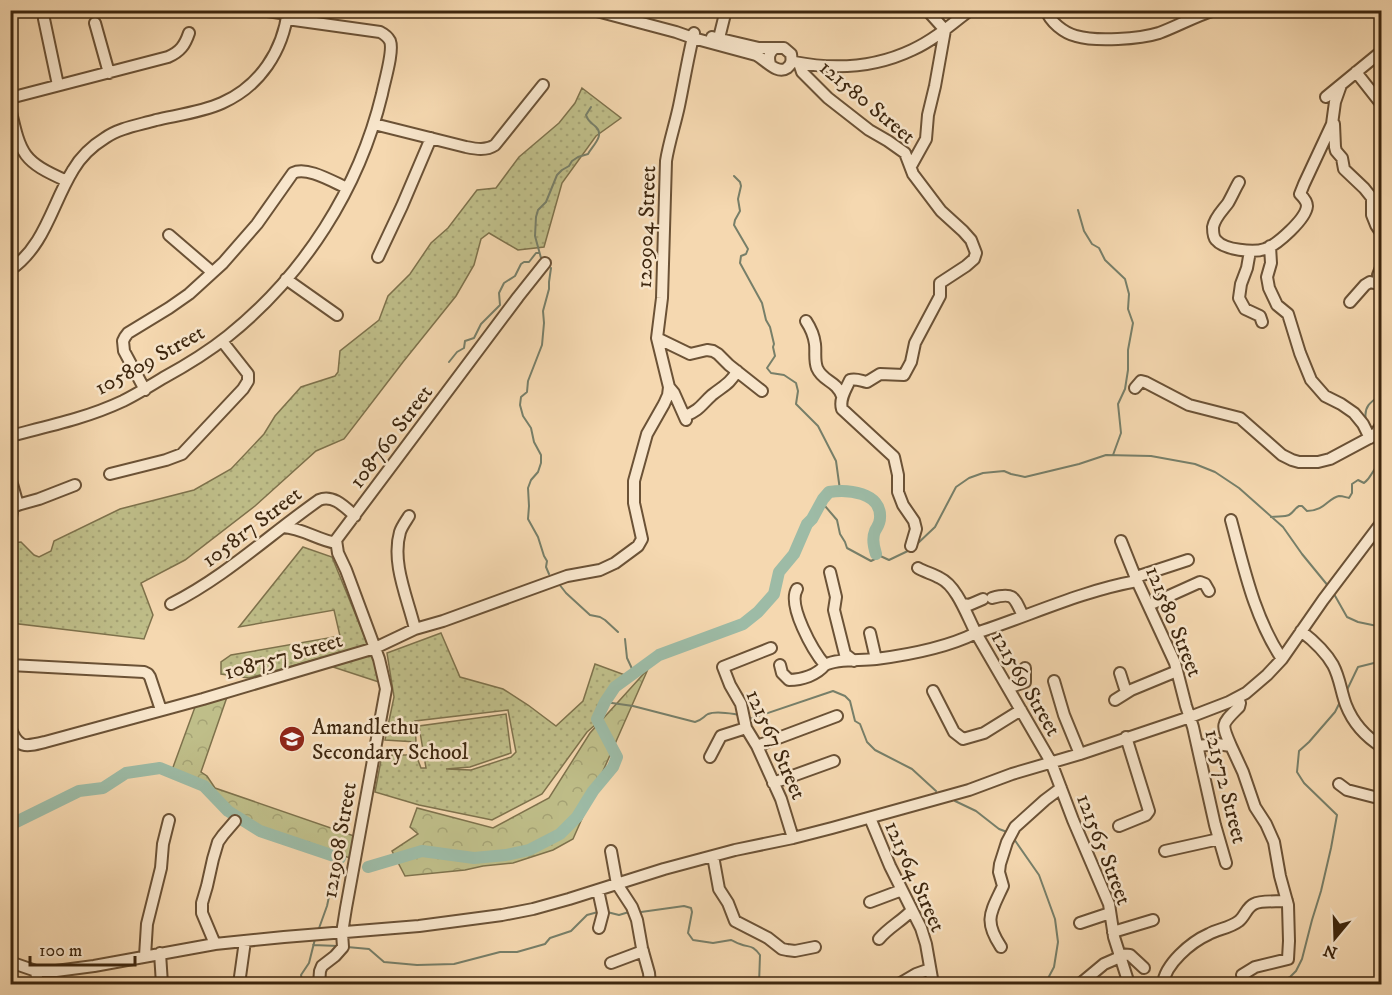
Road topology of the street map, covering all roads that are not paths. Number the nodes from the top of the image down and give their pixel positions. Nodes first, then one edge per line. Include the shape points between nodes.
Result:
1 (261, 10) edge
2 (593, 10) edge
3 (726, 10) edge
4 (927, 10) edge
5 (970, 10) edge
6 (1046, 10) edge
7 (1215, 10) edge
8 (287, 15) edge
9 (44, 19) dead end
10 (95, 23) dead end
11 (945, 30) junction
12 (189, 33) dead end
13 (693, 35) junction
14 (719, 38) junction
15 (775, 48) junction
16 (1382, 51) edge
17 (795, 62) junction
18 (770, 64) junction
19 (109, 72) junction
20 (1356, 72) junction
21 (58, 85) junction
22 (543, 85) dead end
23 (1341, 85) junction
24 (1326, 97) dead end
25 (10, 98) edge
26 (1382, 105) edge
27 (10, 108) edge
28 (1334, 118) junction
29 (374, 124) junction
30 (431, 138) junction
31 (911, 166) junction
32 (67, 181) junction
33 (1239, 182) dead end
34 (347, 188) junction
35 (1382, 234) edge
36 (169, 235) dead end
37 (1270, 246) junction
38 (1250, 251) junction
39 (378, 257) dead end
40 (545, 263) dead end
41 (1382, 265) edge
42 (10, 270) edge
43 (212, 272) junction
44 (286, 279) junction
45 (1380, 287) edge
46 (1350, 302) dead end
47 (337, 315) dead end
48 (806, 321) dead end
49 (1262, 322) dead end
50 (657, 338) junction
51 (222, 341) junction
52 (737, 371) junction
53 (669, 387) junction
54 (1135, 387) dead end
55 (145, 390) junction
56 (762, 391) dead end
57 (842, 396) junction
58 (1382, 423) edge
59 (10, 436) edge
60 (1370, 438) junction
61 (110, 474) dead end
62 (10, 477) edge
63 (75, 485) dead end
64 (14, 506) edge
65 (355, 516) junction
66 (409, 516) dead end
67 (1232, 520) dead end
68 (1382, 522) edge
69 (10, 523) edge
70 (283, 528) junction
71 (1121, 541) dead end
72 (336, 543) junction
73 (911, 546) dead end
74 (1188, 560) dead end
75 (918, 568) dead end
76 (830, 572) dead end
77 (1136, 579) junction
78 (797, 589) dead end
79 (1209, 591) dead end
80 (171, 604) dead end
81 (962, 604) junction
82 (1149, 605) junction
83 (1023, 616) junction
84 (415, 629) junction
85 (1301, 631) junction
86 (870, 633) dead end
87 (976, 633) junction
88 (375, 648) junction
89 (771, 648) dead end
90 (876, 659) junction
91 (1282, 659) junction
92 (854, 661) junction
93 (10, 665) edge
94 (780, 665) dead end
95 (825, 665) junction
96 (1025, 668) dead end
97 (1177, 671) junction
98 (1120, 674) dead end
99 (1054, 681) dead end
100 (1008, 688) junction
101 (933, 691) dead end
102 (1126, 692) junction
103 (1238, 698) junction
104 (1115, 700) dead end
105 (1021, 710) junction
106 (161, 711) junction
107 (837, 716) dead end
108 (1191, 717) junction
109 (10, 727) edge
110 (746, 728) junction
111 (1126, 737) junction
112 (757, 746) junction
113 (1197, 746) junction
114 (1231, 746) junction
115 (1382, 747) edge
116 (1080, 754) junction
117 (710, 757) dead end
118 (834, 761) dead end
119 (1051, 762) junction
120 (773, 783) junction
121 (1339, 784) dead end
122 (1061, 788) junction
123 (1382, 799) edge
124 (870, 818) junction
125 (170, 820) dead end
126 (235, 821) dead end
127 (1119, 826) dead end
128 (793, 838) junction
129 (1219, 839) junction
130 (1166, 850) dead end
131 (611, 851) dead end
132 (713, 856) junction
133 (1226, 863) dead end
134 (617, 884) junction
135 (598, 890) junction
136 (902, 890) junction
137 (1287, 901) junction
138 (870, 902) dead end
139 (912, 910) junction
140 (1110, 913) junction
141 (1153, 920) dead end
142 (1080, 923) dead end
143 (599, 928) dead end
144 (1113, 932) junction
145 (339, 933) junction
146 (879, 939) dead end
147 (245, 941) junction
148 (215, 944) junction
149 (815, 947) dead end
150 (1001, 947) dead end
151 (643, 951) junction
152 (160, 953) junction
153 (1120, 955) junction
154 (145, 956) junction
155 (10, 962) edge
156 (611, 963) dead end
157 (1144, 968) dead end
158 (930, 969) junction
159 (36, 971) junction
160 (1242, 975) dead end
161 (650, 982) edge
162 (38, 984) edge
163 (162, 984) edge
164 (239, 984) edge
165 (319, 984) edge
166 (898, 984) edge
167 (933, 984) edge
168 (1080, 984) edge
169 (1129, 984) edge
170 (1163, 984) edge

1 - 8 street
2 - 13 street
3 - 14 street
4 - 11 street
5 - 11 street
6 - 7 street via 1051,20 1071,34 1110,39 1158,33
8 - 29 street, 105809 Street via 373,31 390,40
8 - 32 street via 273,58 244,90 206,109 141,124 106,137 82,158
9 - 21 street
10 - 19 street
11 - 17 street via 913,50 868,64 832,67
11 - 31 street via 926,139
12 - 19 street via 174,55
13 - 14 street
13 - 18 street via 756,55
13 - 50 street, 120904 Street via 666,161
14 - 15 street
15 - 17 street via 787,49
15 - 18 street via 769,57
16 - 20 street
17 - 18 street via 782,70
17 - 31 street, 121580 Street via 828,98 905,153
19 - 21 street
20 - 23 street
20 - 26 street
21 - 25 street
22 - 30 street via 489,148
23 - 24 street
23 - 28 street
27 - 32 street via 25,154 36,166
28 - 35 street via 1335,147 1344,169 1372,198 1372,215
28 - 37 street via 1300,194 1307,206 1287,234
29 - 30 street
29 - 34 street, 105809 Street
30 - 39 street
31 - 57 street, 121580 Street via 941,212 973,243 976,253 966,266 940,283 939,296 914,345 904,375 880,374 867,382 851,379
32 - 42 street via 38,241
33 - 38 street via 1216,220 1213,233 1218,242
34 - 43 street via 303,171 293,173 257,224
34 - 44 street, 105809 Street via 323,232
36 - 43 street
37 - 38 street
37 - 60 street via 1269,288 1276,304 1288,314 1311,380 1325,396 1354,413
38 - 49 street via 1239,298 1245,309 1260,316
40 - 65 street, 108760 Street
41 - 45 street via 1378,275
43 - 55 street via 169,308 125,337 124,351
44 - 47 street
44 - 51 street, 105809 Street
45 - 46 street via 1375,282 1368,283
48 - 57 street via 815,343 818,369 839,388
50 - 52 street via 690,354 713,351
50 - 53 street, 120904 Street
51 - 55 street, 105809 Street
51 - 61 street via 248,374 243,389 182,454
52 - 53 street, 120904 Street via 728,384 685,418
52 - 56 street
53 - 84 street, 108757 Street via 647,434 634,480 634,503 642,539 633,550 600,570 567,576
54 - 60 street via 1145,382 1189,405 1240,418 1282,455 1299,462 1330,459
55 - 59 street, 105809 Street via 77,419
57 - 73 street via 842,409 894,457 898,492 916,528
58 - 60 street
62 - 64 street
63 - 64 street
64 - 69 street
65 - 70 street, 105817 Street via 342,504 323,498
65 - 72 street, 108760 Street
66 - 84 street via 400,533 399,565
67 - 91 street via 1254,605
68 - 85 street
70 - 72 street
70 - 80 street, 105817 Street via 205,585
71 - 77 street, 121580 Street
72 - 88 street
74 - 77 street
75 - 81 street via 944,580
76 - 92 street via 845,654
77 - 82 street, 121580 Street
77 - 83 street
78 - 95 street via 794,604 810,645
79 - 82 street via 1200,582
81 - 83 street via 1005,594 1012,597
81 - 87 street
82 - 97 street, 121580 Street
83 - 87 street
84 - 88 street, 108757 Street
85 - 91 street
85 - 115 street via 1329,659 1355,723
86 - 90 street
87 - 90 street, 121569 Street via 944,645
87 - 100 street, 121569 Street
88 - 106 street, 108757 Street
88 - 145 street, 121908 Street via 386,682 385,699
89 - 110 street, 121567 Street via 723,667 741,704
90 - 92 street, 121569 Street
91 - 103 street
92 - 95 street, 121569 Street via 832,661
93 - 106 street via 144,672 150,677
94 - 95 street via 789,680 799,680
96 - 100 street via 1025,682
97 - 102 street
97 - 108 street, 121580 Street
98 - 102 street
99 - 116 street
100 - 105 street, 121569 Street
101 - 105 street via 954,732 963,739 984,733
102 - 104 street
103 - 108 street
103 - 114 street via 1240,705 1224,726
105 - 119 street, 121569 Street
106 - 109 street, 108757 Street via 36,745 25,746 16,741
107 - 112 street
108 - 111 street
108 - 113 street, 121572 Street
110 - 112 street, 121567 Street
110 - 117 street via 721,736
111 - 116 street
111 - 127 street via 1149,811
112 - 120 street, 121567 Street
113 - 114 street
113 - 129 street, 121572 Street
114 - 137 street via 1255,807 1274,842
116 - 119 street
118 - 120 street
119 - 122 street, 121565 Street
119 - 124 street
120 - 128 street, 121567 Street
121 - 123 street via 1347,790
122 - 140 street, 121565 Street
122 - 150 street via 1022,820 1003,853 999,872 1003,886 991,911 990,924
124 - 128 street
124 - 136 street, 121564 Street
125 - 154 street via 147,924
126 - 148 street via 218,842 202,903 202,913
128 - 132 street
129 - 130 street
129 - 133 street, 121572 Street
131 - 134 street
132 - 134 street
132 - 149 street via 719,889 735,921 782,949
134 - 135 street
134 - 151 street via 632,907
135 - 143 street via 603,913
135 - 145 street via 502,915
136 - 138 street
136 - 139 street, 121564 Street
137 - 160 street via 1288,959
137 - 170 street via 1257,903 1237,922 1205,935 1175,960
139 - 146 street
139 - 158 street, 121564 Street via 926,944
140 - 142 street
140 - 144 street, 121565 Street
141 - 144 street
144 - 153 street, 121565 Street
145 - 147 street
145 - 165 street, 121908 Street via 343,947 322,966
147 - 148 street
147 - 164 street
148 - 152 street
151 - 156 street
151 - 161 street
152 - 154 street
152 - 163 street
153 - 157 street via 1130,955
153 - 168 street
153 - 169 street, 121565 Street
154 - 159 street
155 - 159 street
158 - 166 street
158 - 167 street, 121564 Street
159 - 162 street

